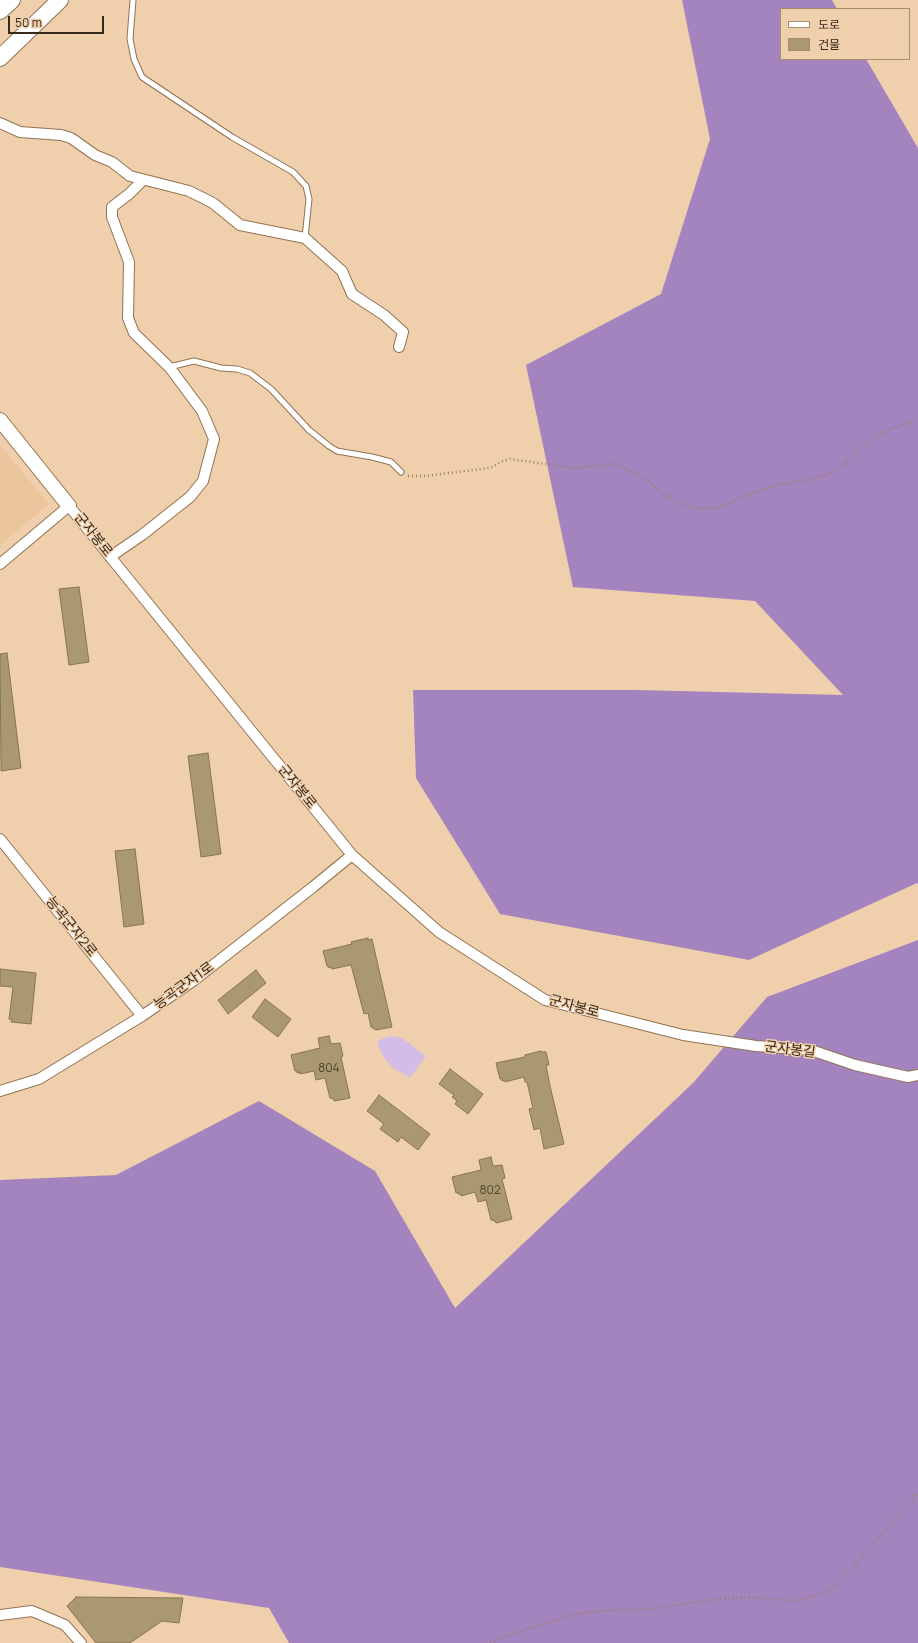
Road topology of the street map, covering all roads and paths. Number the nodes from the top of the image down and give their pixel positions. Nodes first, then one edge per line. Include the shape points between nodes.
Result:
1 (12, 0) edge
2 (60, 0) edge
3 (133, 0) edge
4 (0, 11) edge
5 (0, 58) edge
6 (0, 123) edge
7 (143, 180) junction
8 (305, 238) junction
9 (399, 347) dead end
10 (169, 367) junction
11 (0, 420) edge
12 (918, 420) edge
13 (401, 472) joint
14 (69, 506) junction
15 (110, 557) junction
16 (0, 564) edge
17 (0, 839) edge
18 (352, 855) junction
19 (142, 1016) junction
20 (683, 1035) joint
21 (918, 1075) edge
22 (0, 1091) edge
23 (918, 1492) edge
24 (0, 1615) edge
25 (81, 1643) edge
26 (490, 1643) edge

1 - 4 main road
2 - 5 main road
3 - 8 lane via 130,39 134,59 142,77 232,137 293,172 306,186 309,199
6 - 7 street via 20,132 71,138 112,162 130,176
7 - 8 street via 189,191 213,203 240,225
7 - 10 street via 112,207 112,217 129,262 128,318 134,333
8 - 9 street via 342,271 352,294 384,315 403,332
10 - 13 lane via 194,361 250,373 271,389 309,430 329,446 337,451 391,462
10 - 15 street via 202,411 214,439 203,481 190,497
11 - 14 main road, 군자봉로
12 - 13 path via 888,430 868,441 842,466 825,476 772,486 713,509 698,509 682,504 636,474 613,464 573,468 510,459 492,467 425,476 409,476
14 - 15 street, 군자봉로
14 - 16 street
15 - 18 street, 군자봉로
17 - 19 street, 능곡군자2로
18 - 19 street, 능곡군자1로 via 193,982
18 - 20 street, 군자봉로 via 439,932 545,1000
19 - 22 street, 능곡군자1로 via 39,1079
20 - 21 street, 군자봉길 via 756,1046 811,1050 855,1065 908,1077
23 - 26 path via 866,1553 838,1583 823,1594 796,1601 750,1597 714,1599 652,1609 577,1614 510,1634
24 - 25 street via 32,1611 65,1625

